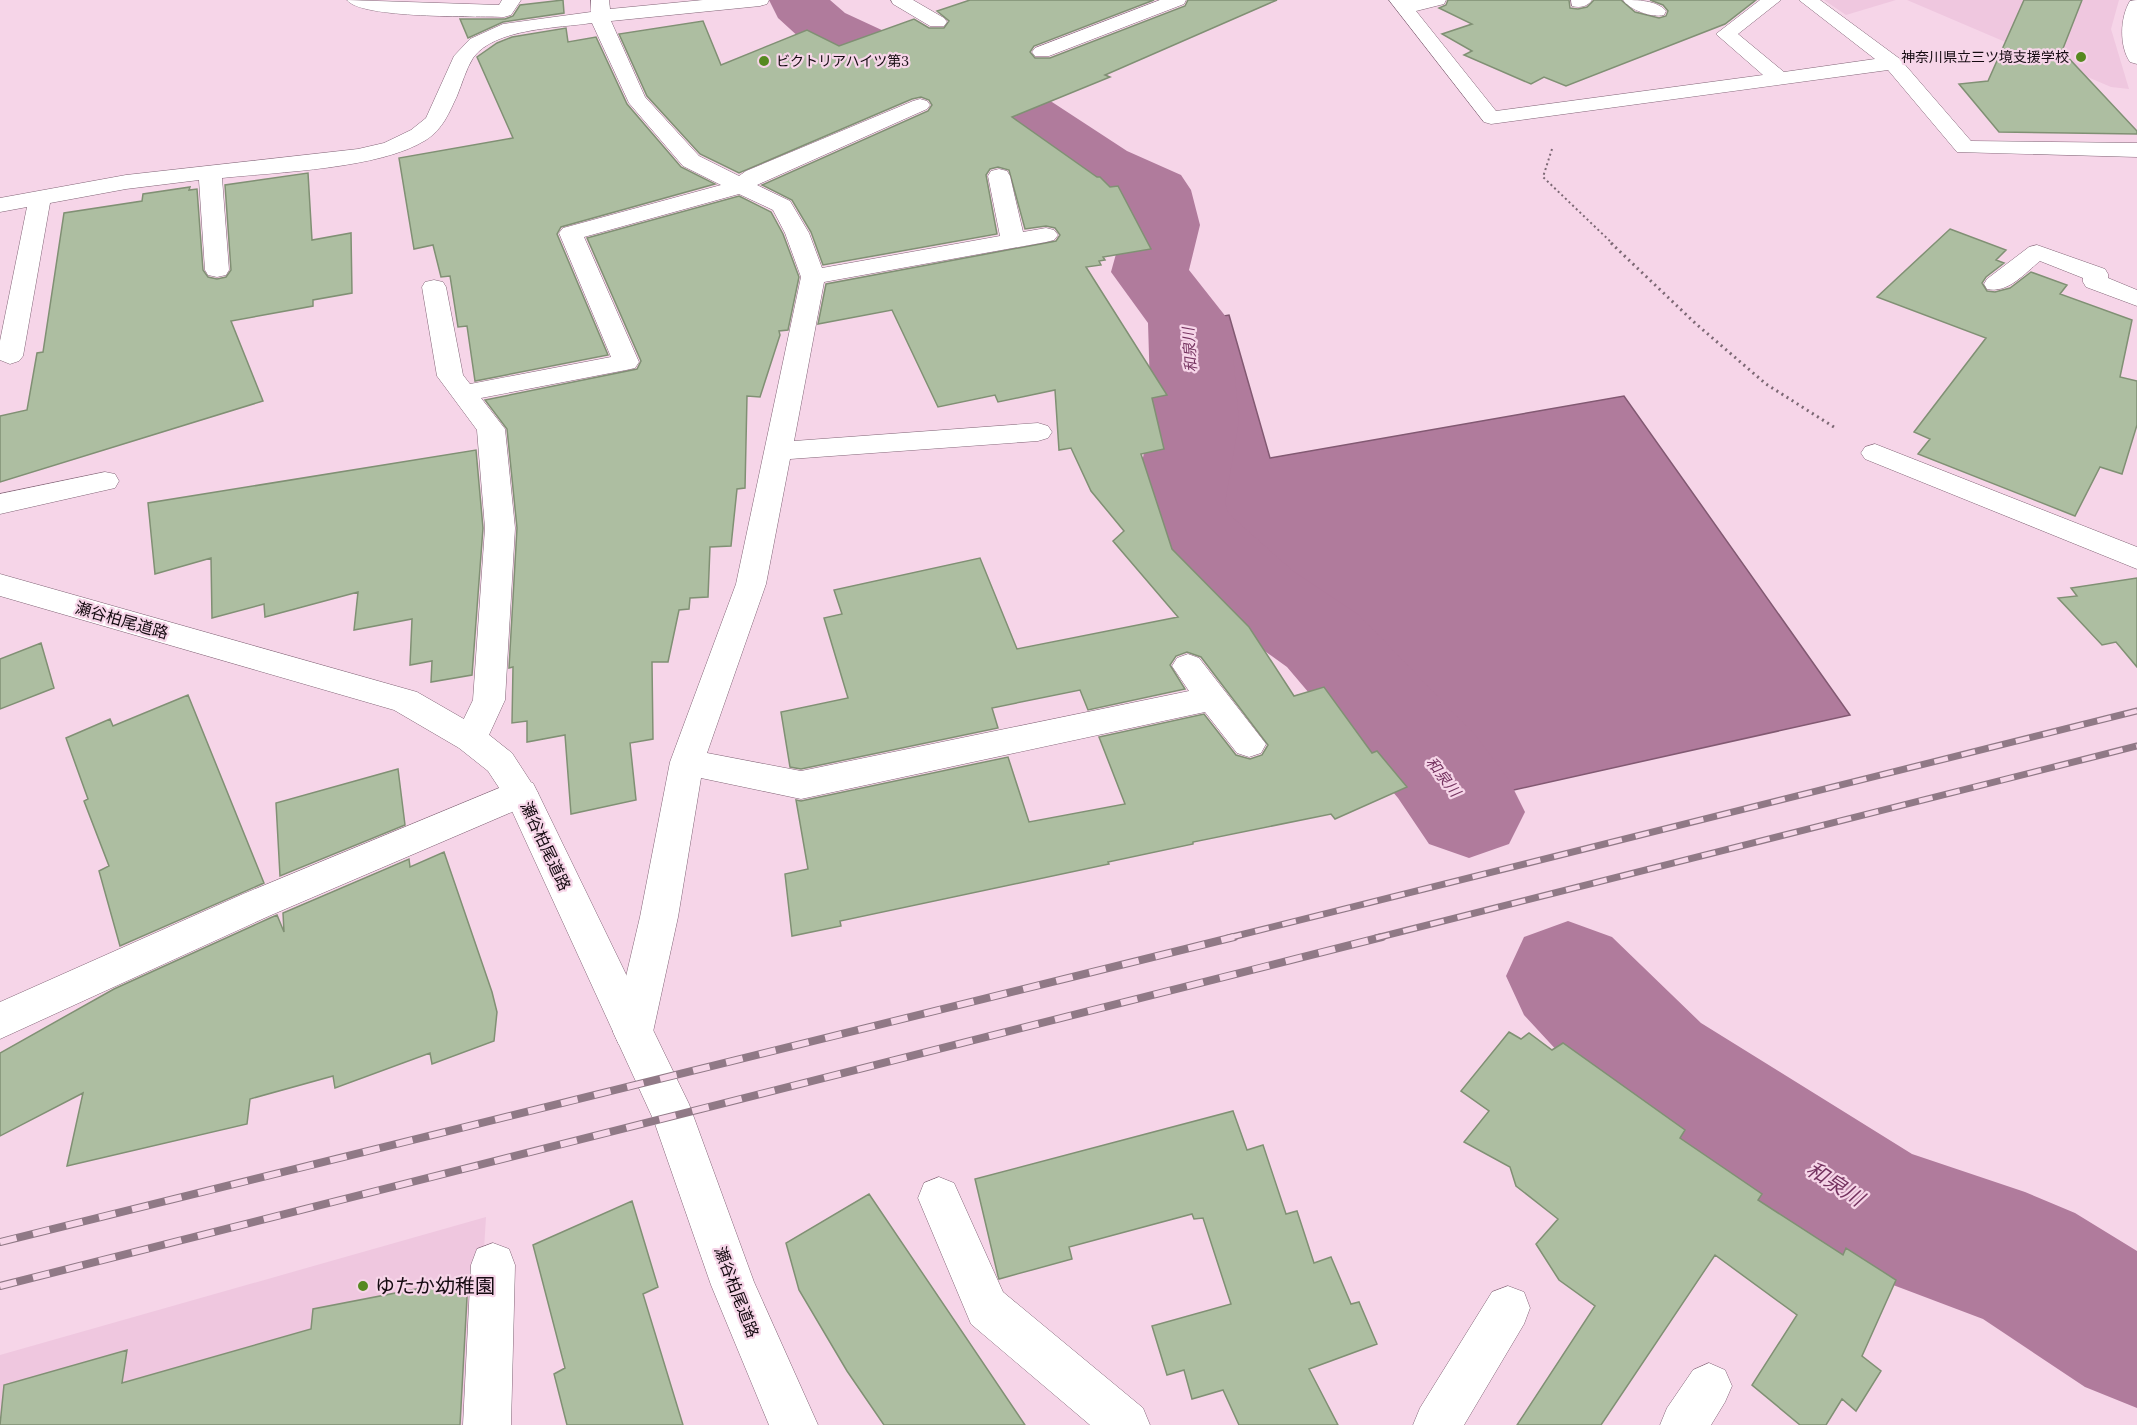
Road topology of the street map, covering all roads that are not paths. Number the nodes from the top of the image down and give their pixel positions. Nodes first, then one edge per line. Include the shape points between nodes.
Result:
1 (356, 0) edge
2 (760, 0) edge
3 (900, 0) edge
4 (1177, 0) edge
5 (1437, 0) edge
6 (1632, 0) edge
7 (1772, 0) edge
8 (1808, 0) edge
9 (1401, 4) edge
10 (2137, 5) edge
11 (508, 6) edge
12 (600, 8) edge
13 (1657, 11) dead end
14 (937, 22) dead end
15 (1042, 52) dead end
16 (2137, 58) edge
17 (1893, 63) junction
18 (1779, 78) junction
19 (920, 105) dead end
20 (2137, 150) edge
21 (210, 172) junction
22 (999, 176) dead end
23 (741, 186) junction
24 (40, 197) junction
25 (0, 204) edge
26 (1046, 235) dead end
27 (1013, 241) junction
28 (217, 270) dead end
29 (813, 277) junction
30 (1996, 284) dead end
31 (434, 287) dead end
32 (2137, 298) edge
33 (10, 356) dead end
34 (465, 393) junction
35 (1038, 432) dead end
36 (777, 451) junction
37 (1875, 453) road end
38 (105, 481) dead end
39 (0, 504) edge
40 (2137, 559) edge
41 (0, 585) edge
42 (1188, 666) dead end
43 (1213, 698) junction
44 (471, 739) junction
45 (1249, 744) dead end
46 (687, 762) junction
47 (521, 794) junction
48 (0, 1021) edge
49 (633, 1032) junction
50 (939, 1198) dead end
51 (493, 1265) dead end
52 (1508, 1308) dead end
53 (1708, 1386) dead end
54 (487, 1425) edge
55 (794, 1425) edge
56 (1126, 1425) edge
57 (1437, 1425) edge
58 (1684, 1425) edge

1 - 11 street via 376,7
2 - 12 street
3 - 14 street
4 - 15 street
5 - 9 street
6 - 13 street
7 - 18 street via 1726,34
8 - 17 street
9 - 18 street via 1491,118
10 - 16 street via 2131,32
12 - 21 street via 511,29 477,43 464,56 435,121 419,135 391,148 358,156
12 - 23 street via 602,26 636,99 692,162
17 - 18 street
17 - 20 street via 1965,147
19 - 23 street via 754,176
21 - 24 street
21 - 28 street
22 - 27 street
23 - 29 street via 782,206
23 - 34 street via 571,233 626,362
24 - 25 street
24 - 33 street
26 - 27 street
27 - 29 street
29 - 36 street
30 - 32 street via 2037,252 2096,274 2095,282
31 - 34 street via 450,376
34 - 44 street via 491,429 500,528 489,700
35 - 36 street
36 - 46 street via 751,584
37 - 40 street
38 - 39 street
41 - 44 street, 瀬谷柏尾道路 via 405,701
42 - 43 street
43 - 45 street
43 - 46 street via 801,786
44 - 47 street, 瀬谷柏尾道路 via 500,762
46 - 49 street
47 - 48 street via 256,905
47 - 49 street, 瀬谷柏尾道路
49 - 55 street, 瀬谷柏尾道路 via 674,1118 733,1285
50 - 56 street via 987,1308
51 - 54 street
52 - 57 street
53 - 58 street

